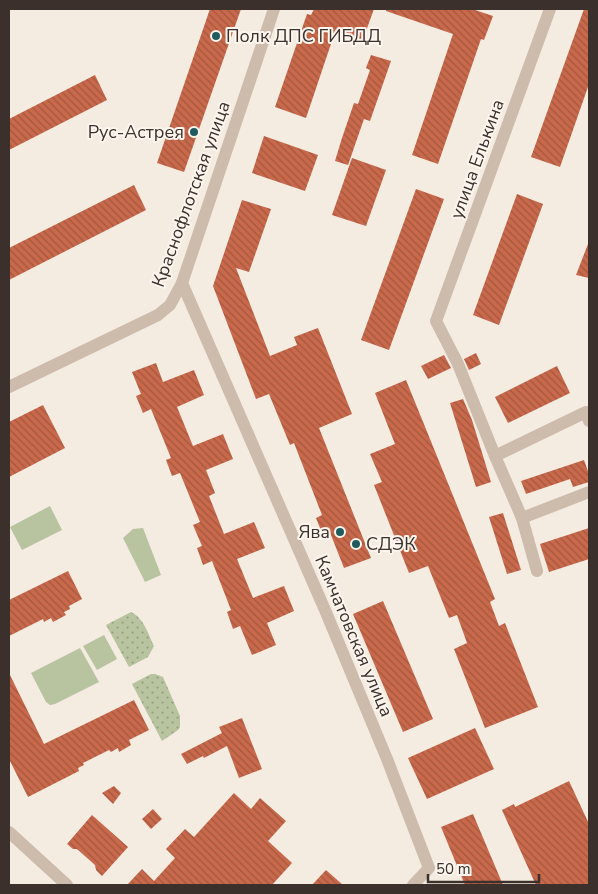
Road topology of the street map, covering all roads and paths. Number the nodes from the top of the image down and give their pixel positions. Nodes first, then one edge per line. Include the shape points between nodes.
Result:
1 (274, 9) edge
2 (550, 9) edge
3 (182, 283) junction
4 (9, 387) edge
5 (589, 421) edge
6 (495, 456) junction
7 (589, 492) edge
8 (522, 518) junction
9 (537, 571) dead end
10 (9, 832) edge
11 (67, 885) edge
12 (413, 885) edge

1 - 3 street, Краснофлотская улица
2 - 6 street, улица Елькина via 436,321 458,364
3 - 4 street, Краснофлотская улица via 170,305 158,314
3 - 12 street, Камчатовская улица via 325,610 429,868
5 - 6 street via 586,412
6 - 8 street
7 - 8 street
8 - 9 street
10 - 11 street

